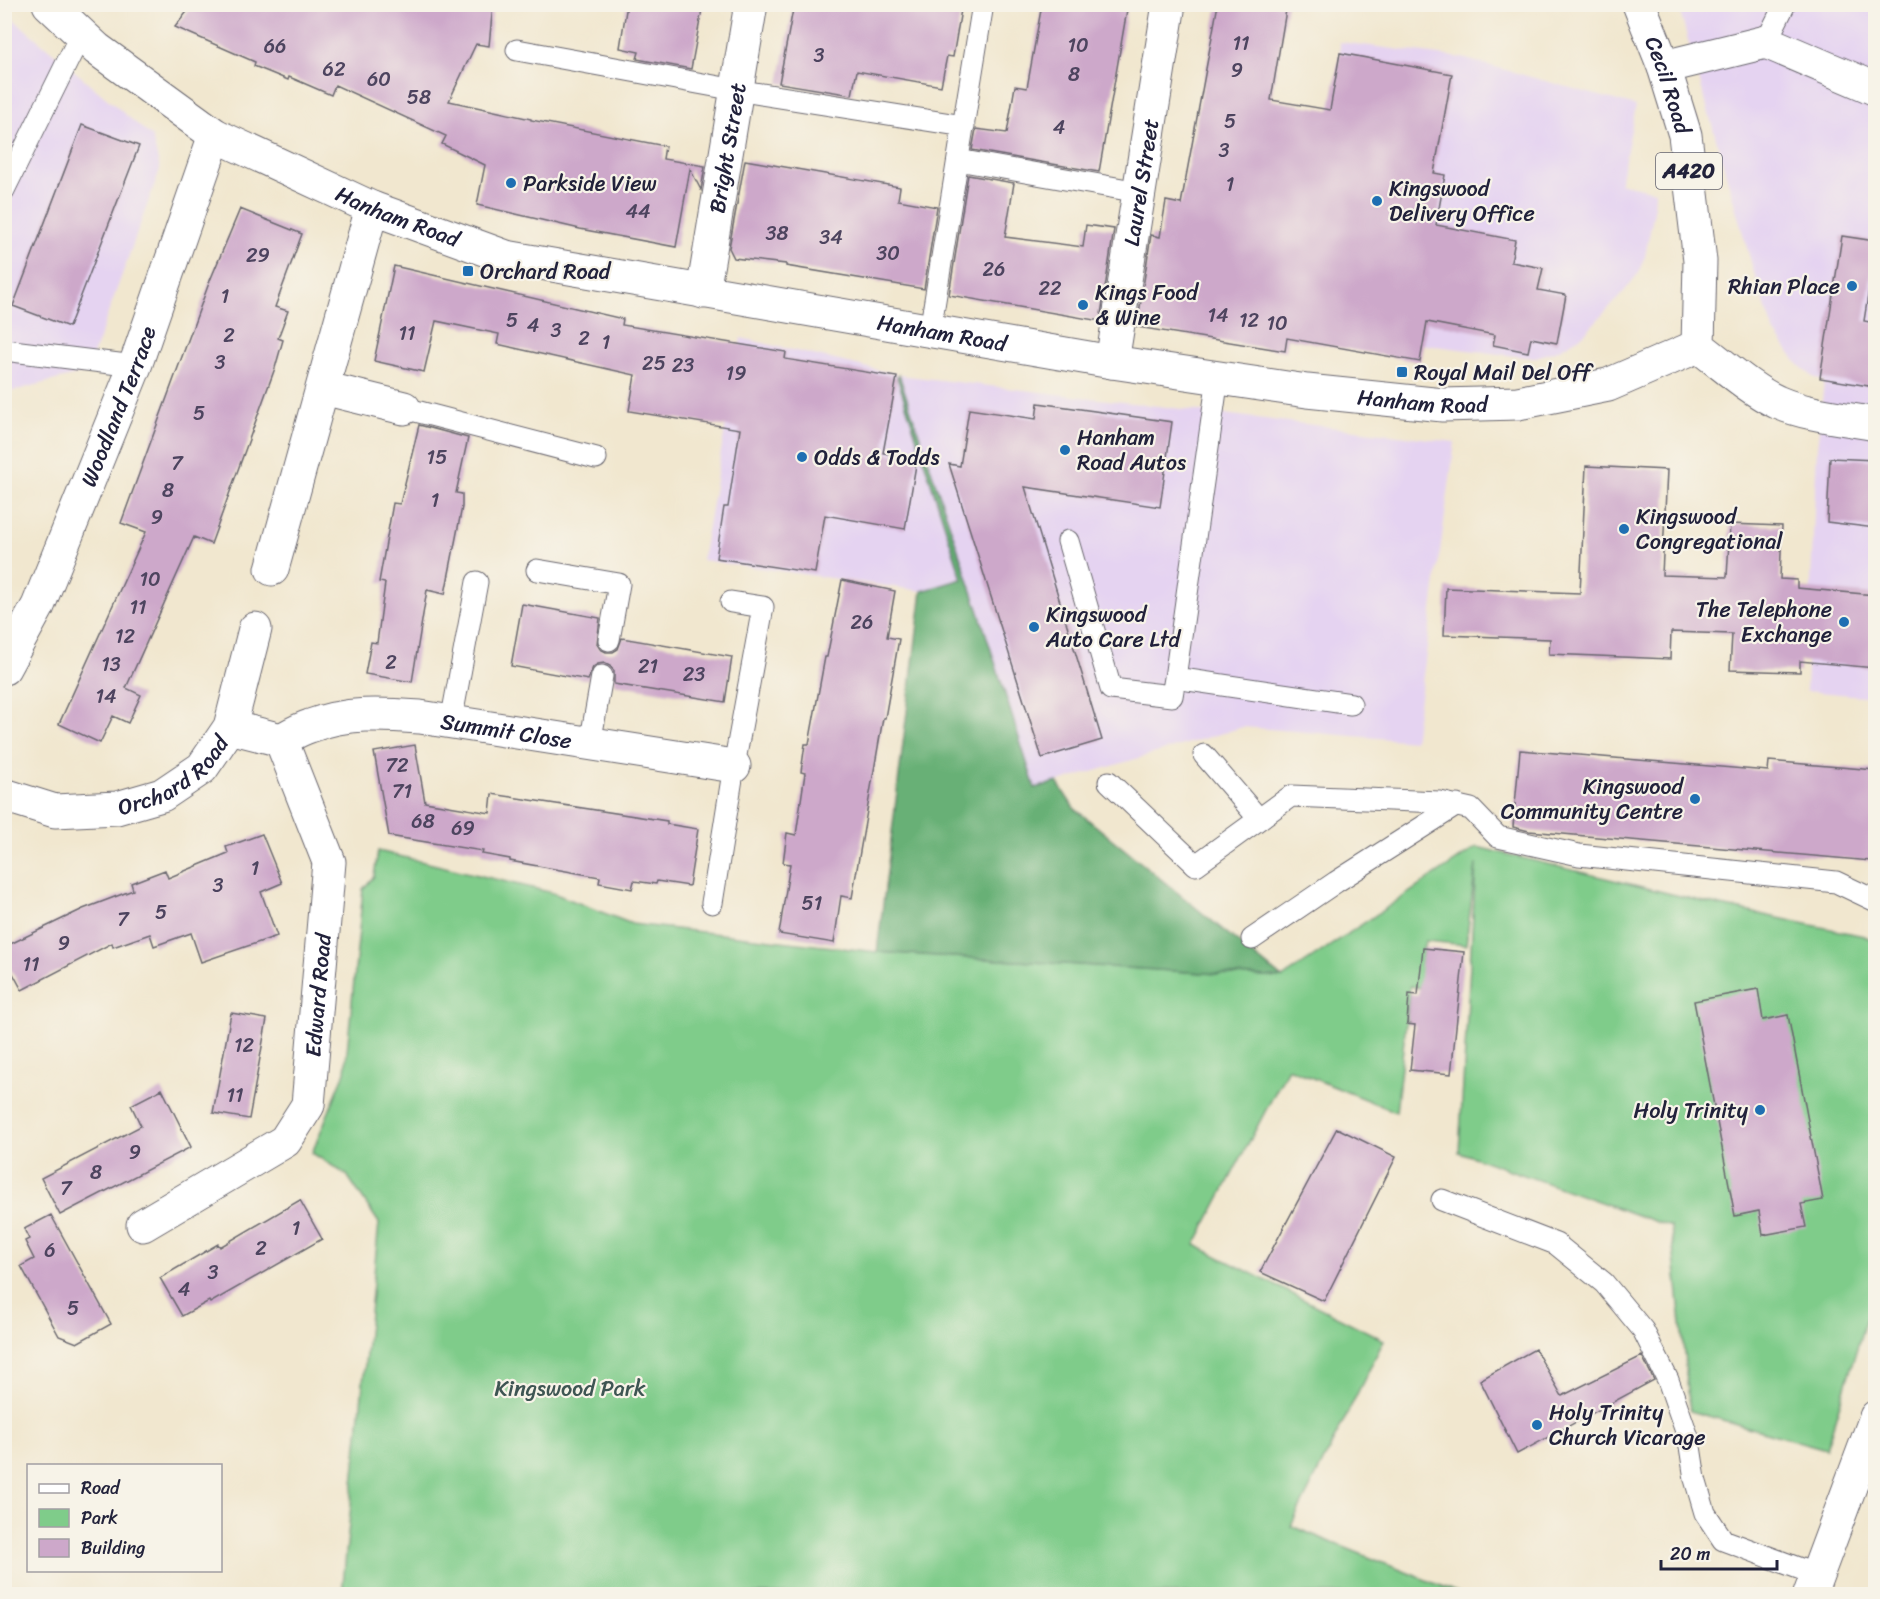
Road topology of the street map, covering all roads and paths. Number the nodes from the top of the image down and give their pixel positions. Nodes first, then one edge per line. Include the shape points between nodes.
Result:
1 (49, 4) edge
2 (751, 4) edge
3 (983, 4) edge
4 (1169, 4) edge
5 (1639, 4) edge
6 (1785, 4) edge
7 (81, 34) junction
8 (1766, 42) junction
9 (517, 50) dead end
10 (1664, 66) junction
11 (1875, 89) edge
12 (736, 90) junction
13 (964, 126) junction
14 (215, 135) junction
15 (958, 160) junction
16 (4, 190) edge
17 (1139, 192) junction
18 (372, 208) junction
19 (703, 292) junction
20 (930, 331) junction
21 (1698, 346) junction
22 (4, 350) edge
23 (1112, 362) junction
24 (135, 366) junction
25 (1218, 377) junction
26 (323, 388) junction
27 (404, 408) joint
28 (1875, 424) edge
29 (596, 458) dead end
30 (1068, 541) dead end
31 (272, 569) dead end
32 (537, 570) dead end
33 (477, 582) dead end
34 (731, 602) dead end
35 (255, 629) dead end
36 (609, 640) dead end
37 (4, 668) edge
38 (602, 676) dead end
39 (1174, 678) junction
40 (1351, 704) dead end
41 (451, 722) junction
42 (230, 727) junction
43 (281, 740) junction
44 (590, 744) junction
45 (1204, 755) dead end
46 (734, 766) junction
47 (1109, 782) dead end
48 (4, 795) edge
49 (1457, 805) junction
50 (1259, 819) junction
51 (1875, 901) edge
52 (712, 903) dead end
53 (1252, 939) dead end
54 (1442, 1200) dead end
55 (142, 1225) dead end
56 (1875, 1417) edge
57 (1814, 1585) edge

1 - 7 street, Hanham Road
2 - 12 street, Bright Street
3 - 13 lane
4 - 17 street, Laurel Street
5 - 10 street, Cecil Road / A420
6 - 8 lane
7 - 14 street, Hanham Road
7 - 16 lane
8 - 10 street
8 - 11 street
9 - 12 lane
10 - 21 street, Cecil Road / A420 via 1685,135 1700,261
12 - 13 lane
12 - 19 street, Bright Street
13 - 15 lane
14 - 18 street, Hanham Road
14 - 24 street, Woodland Terrace
15 - 17 lane
15 - 20 lane
17 - 23 street, Laurel Street
18 - 19 street, Hanham Road via 506,257
18 - 26 street
19 - 20 street, Hanham Road
20 - 23 street, Hanham Road
21 - 25 street, Hanham Road via 1608,385 1518,403 1443,405
21 - 28 street via 1775,401
22 - 24 lane
23 - 25 street, Hanham Road
24 - 37 street, Woodland Terrace via 38,606
25 - 39 lane
26 - 27 street
26 - 31 street
27 - 29 lane
30 - 39 lane via 1112,689 1172,696
32 - 36 lane via 619,584
33 - 41 lane
34 - 46 lane via 763,607
35 - 42 street, Orchard Road
38 - 44 lane
39 - 40 lane
41 - 43 street, Summit Close via 363,714 308,726
41 - 44 street, Summit Close
42 - 43 street
42 - 48 street, Orchard Road via 201,768 162,795 117,808 55,811
43 - 55 street, Edward Road via 329,862 308,1105 285,1141
44 - 46 street, Summit Close
45 - 50 lane
46 - 52 lane
47 - 50 lane via 1196,865
49 - 50 lane via 1291,796
49 - 51 lane via 1471,810 1498,837 1579,855 1836,882
49 - 53 lane
54 - 57 lane via 1556,1244 1604,1283 1643,1330 1668,1380 1689,1440 1705,1513 1723,1540
56 - 57 street

